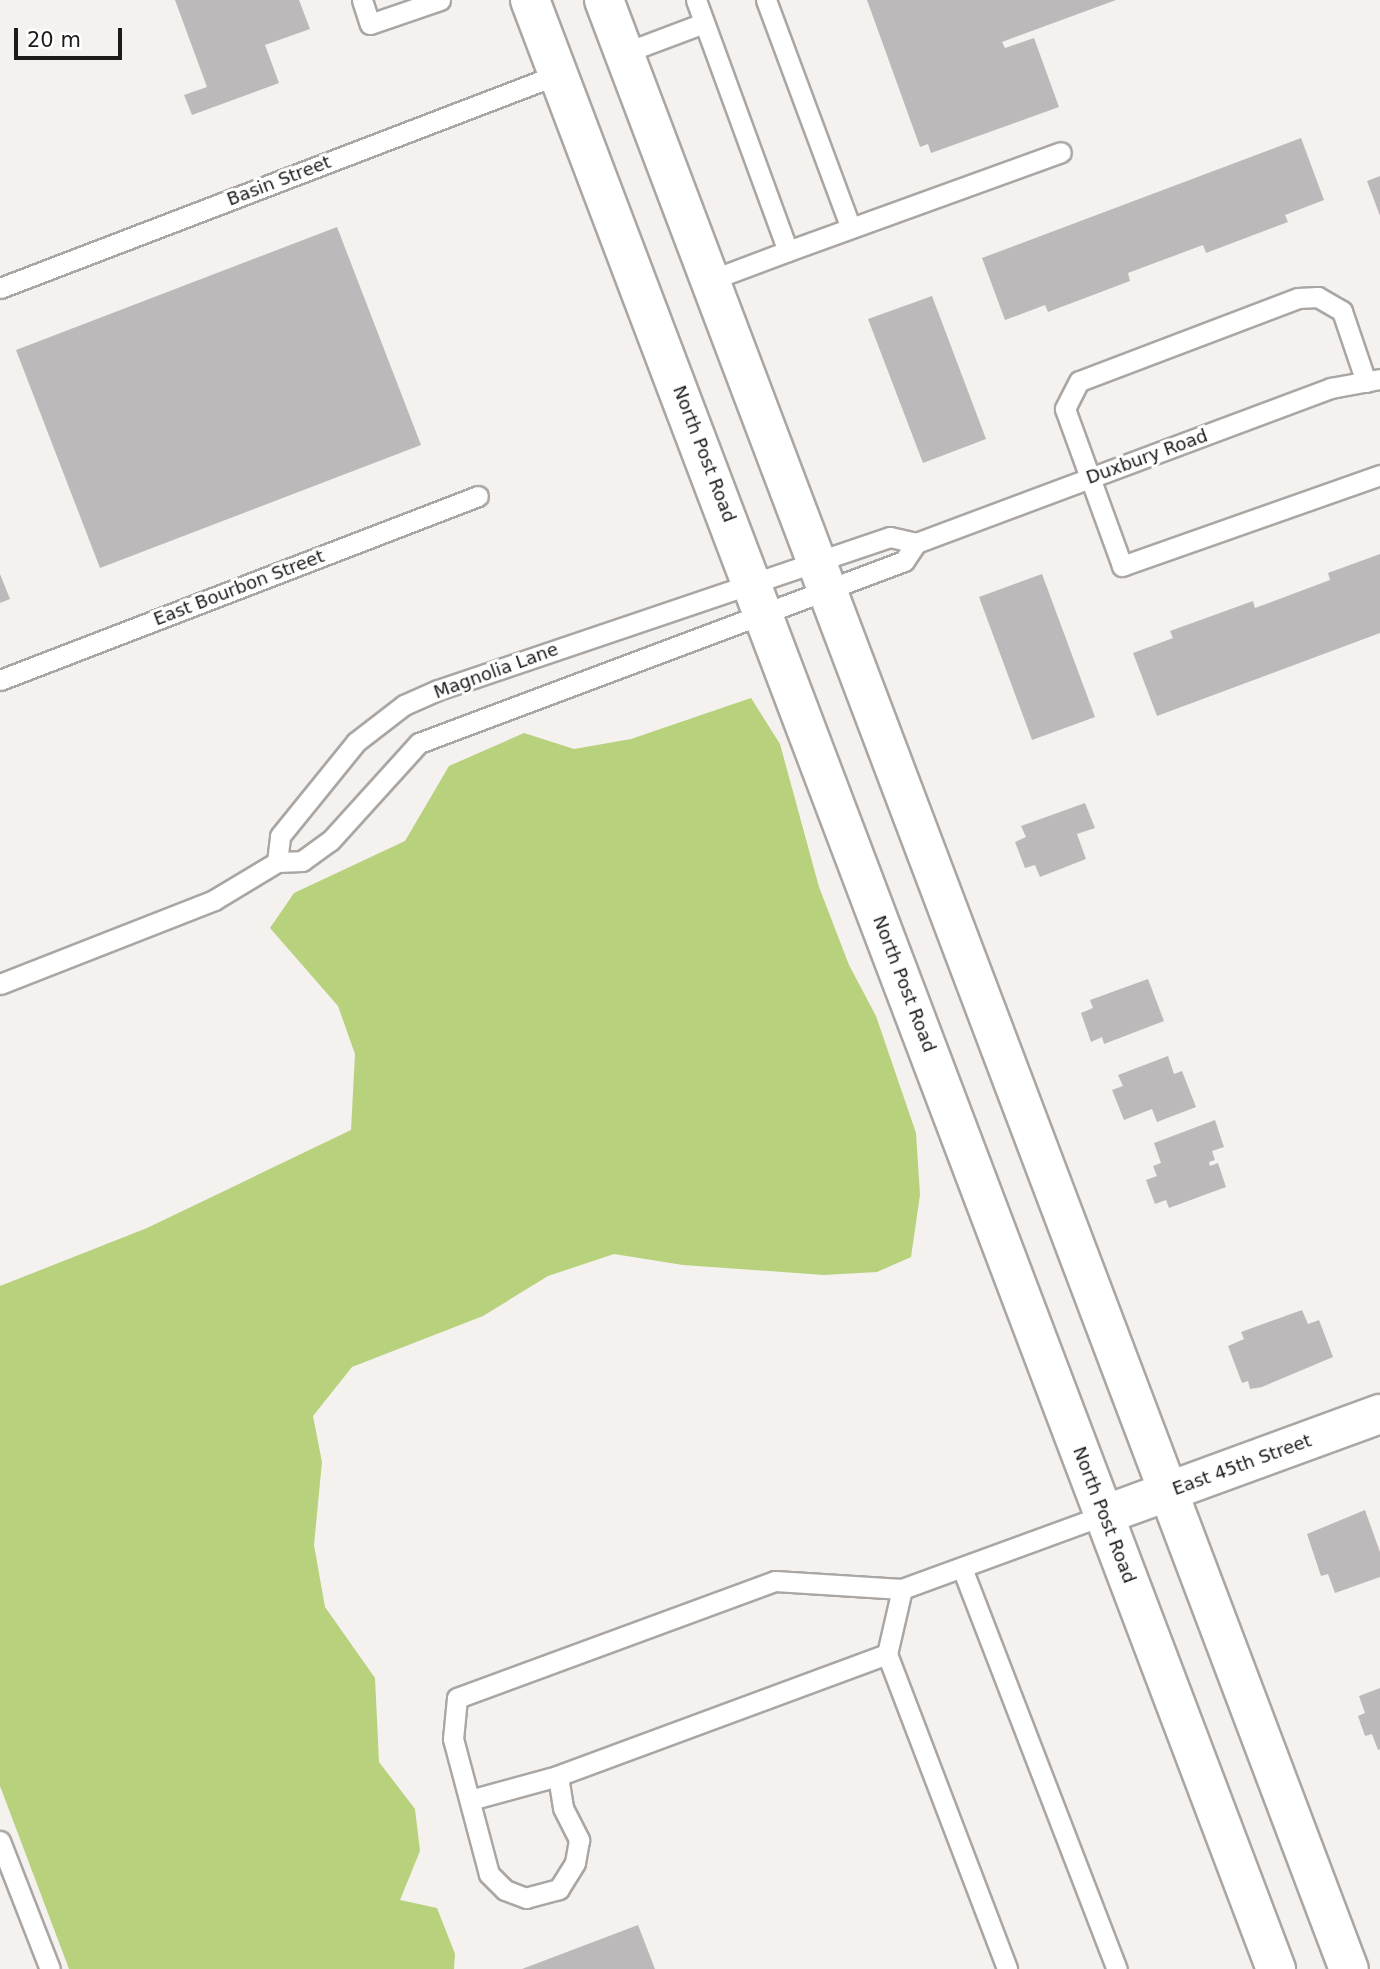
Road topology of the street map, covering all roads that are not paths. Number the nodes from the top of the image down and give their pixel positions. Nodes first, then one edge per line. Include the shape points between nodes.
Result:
1 (362, 0) edge
2 (440, 0) edge
3 (530, 0) edge
4 (604, 0) edge
5 (696, 0) edge
6 (766, 0) edge
7 (705, 23) junction
8 (624, 53) junction
9 (559, 74) junction
10 (1061, 152) dead end
11 (850, 228) junction
12 (788, 251) junction
13 (711, 280) junction
14 (0, 288) edge
15 (1373, 381) edge
16 (1380, 475) edge
17 (1088, 479) junction
18 (478, 496) dead end
19 (916, 543) junction
20 (791, 587) junction
21 (0, 680) edge
22 (277, 862) junction
23 (0, 984) edge
24 (1380, 1414) edge
25 (1169, 1492) junction
26 (1104, 1515) junction
27 (962, 1568) junction
28 (902, 1589) junction
29 (887, 1654) junction
30 (558, 1776) junction
31 (470, 1800) junction
32 (0, 1841) edge
33 (50, 1969) edge
34 (1007, 1969) edge
35 (1117, 1969) edge
36 (1276, 1969) edge
37 (1349, 1969) edge

1 - 2 lane via 370,24
3 - 9 main road, North Post Road
4 - 8 main road, North Post Road
5 - 7 lane
6 - 11 lane
7 - 8 lane
7 - 12 lane
8 - 13 main road, North Post Road
9 - 14 lane, Basin Street
9 - 20 main road, North Post Road
10 - 11 lane
11 - 12 lane
12 - 13 lane
13 - 20 main road, North Post Road
15 - 17 lane, Duxbury Road via 1331,388
15 - 17 lane via 1342,311 1318,297 1298,298 1079,381 1065,409
16 - 17 lane via 1122,566
17 - 19 lane, Duxbury Road
18 - 21 lane, East Bourbon Street
19 - 20 lane, Duxbury Road via 904,561
19 - 20 lane, Duxbury Road via 890,537
20 - 22 lane via 419,743 330,841 302,861
20 - 22 lane, Magnolia Lane via 404,705 356,742 280,836
20 - 25 main road, North Post Road
20 - 26 main road, North Post Road
22 - 23 lane via 214,900
24 - 25 main road, East 45th Street
25 - 26 main road, East 45th Street
25 - 37 main road, North Post Road
26 - 27 lane
26 - 36 main road, North Post Road
27 - 28 lane
27 - 35 lane
28 - 29 lane
28 - 31 lane via 775,1581 457,1698 453,1739
29 - 30 lane
29 - 34 lane
30 - 31 lane
30 - 31 lane via 564,1808 579,1840 575,1863 559,1889 526,1898 505,1890 489,1874
32 - 33 lane

